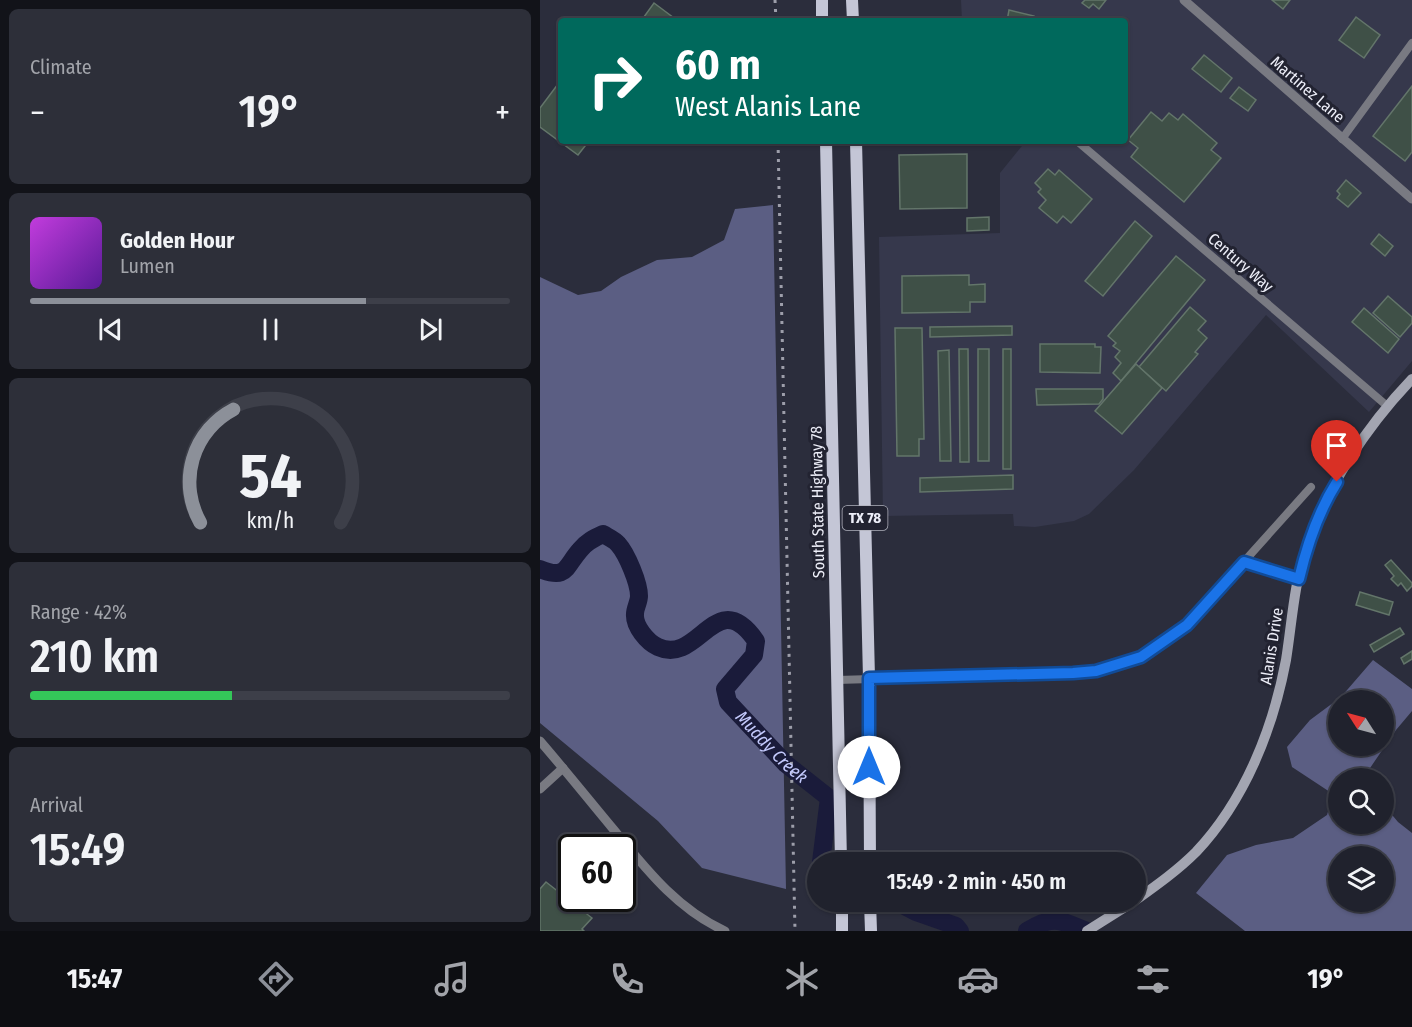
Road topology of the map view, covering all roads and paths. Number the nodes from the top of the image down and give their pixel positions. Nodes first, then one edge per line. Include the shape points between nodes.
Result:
1 (822, 0) edge
2 (852, 0) edge
3 (1184, 0) edge
4 (822, 18) edge
5 (853, 18) edge
6 (1412, 43) edge
7 (1342, 139) junction
8 (826, 144) edge
9 (856, 144) edge
10 (1081, 144) edge
11 (1412, 199) edge
12 (1412, 379) edge
13 (1386, 405) junction
14 (1311, 487) dead end
15 (1244, 562) junction
16 (1299, 579) junction
17 (869, 678) junction
18 (837, 680) junction
19 (540, 741) edge
20 (563, 768) junction
21 (540, 789) edge
22 (841, 852) edge
23 (870, 852) edge
24 (1146, 893) edge
25 (842, 912) edge
26 (870, 912) edge
27 (1116, 912) edge
28 (725, 931) edge
29 (842, 931) edge
30 (871, 931) edge
31 (1086, 931) edge

1 - 4 main road
2 - 5 main road
3 - 7 street, Martinez Lane
6 - 7 street
7 - 11 street, Martinez Lane
8 - 18 main road, South State Highway 78 / TX 78
9 - 17 main road, TX 78
10 - 13 street, Century Way
12 - 13 main road, Alanis Drive
13 - 16 main road, Alanis Drive via 1326,500 1306,549
14 - 15 street
15 - 16 street
15 - 17 street via 1187,625 1141,657 1115,666 1073,673
16 - 24 main road, Alanis Drive via 1274,716 1255,761 1216,829 1195,853
17 - 18 street
17 - 23 main road, TX 78
18 - 22 main road, South State Highway 78 / TX 78
19 - 20 street
20 - 21 street
20 - 28 street via 669,894
25 - 29 main road
26 - 30 main road
27 - 31 main road, Alanis Drive

